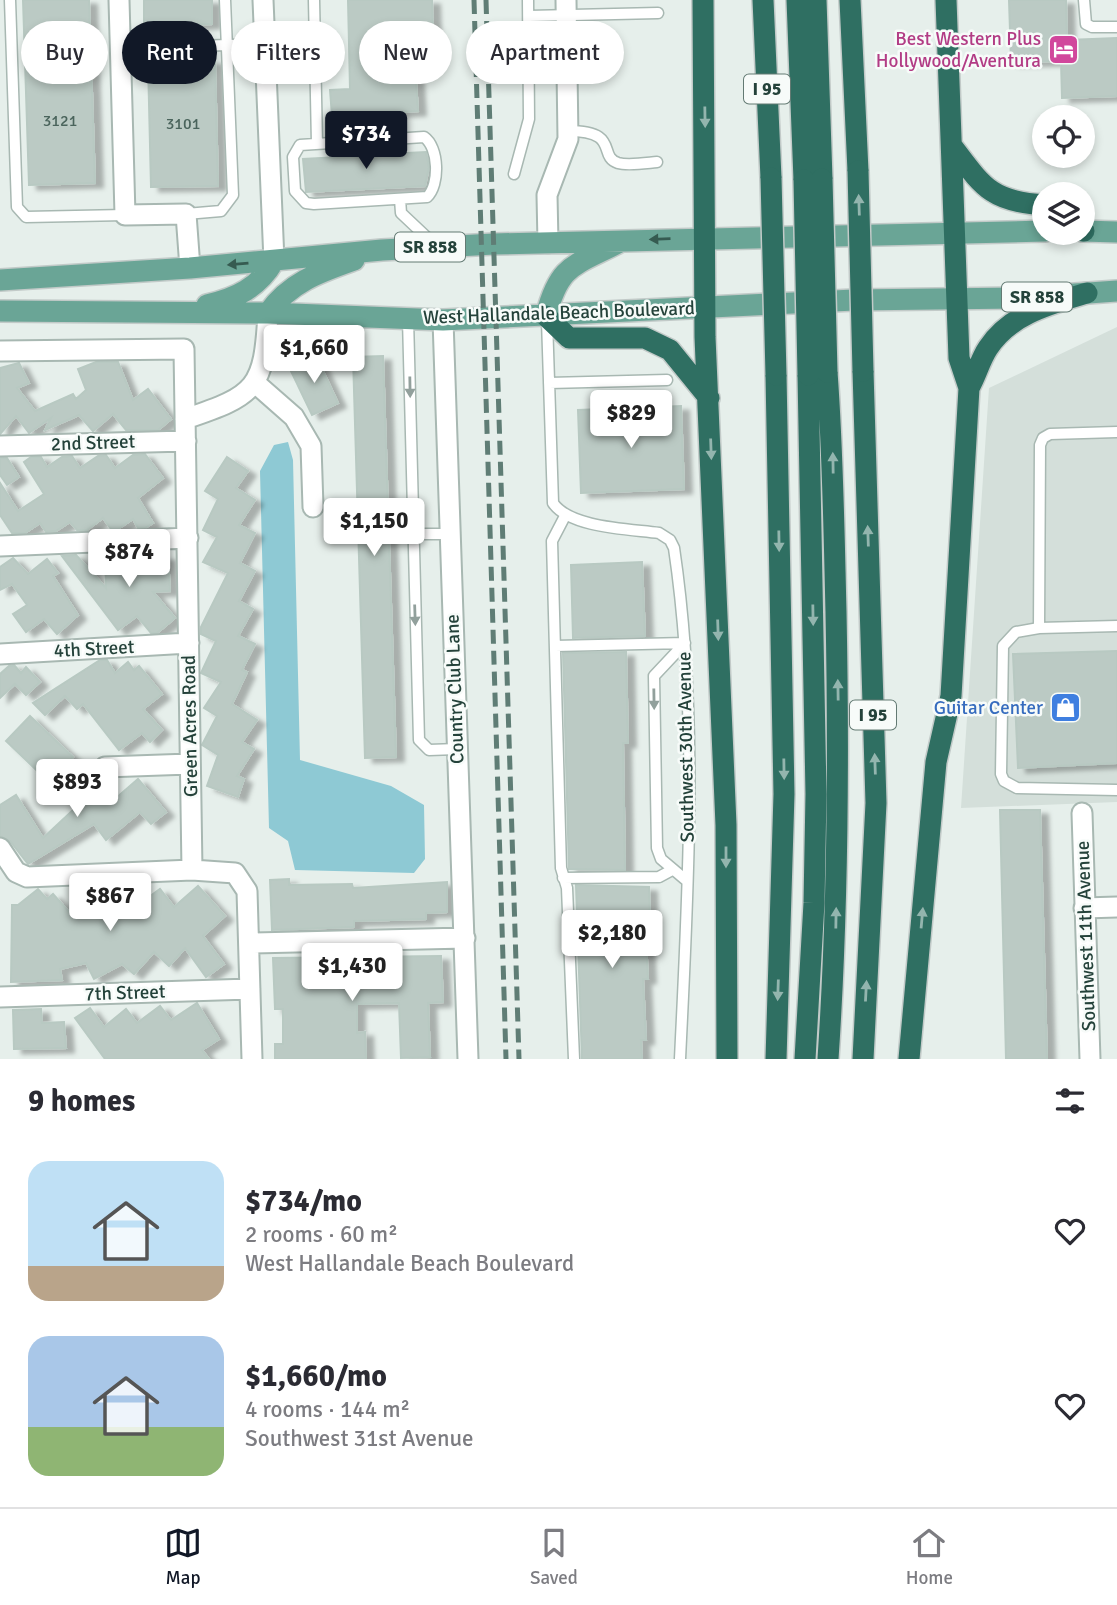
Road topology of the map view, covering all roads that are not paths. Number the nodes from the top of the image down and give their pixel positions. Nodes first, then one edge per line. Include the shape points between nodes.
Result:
1 (10, 0) edge
2 (119, 0) edge
3 (225, 0) edge
4 (263, 0) edge
5 (314, 0) edge
6 (528, 0) edge
7 (703, 0) edge
8 (763, 0) edge
9 (797, 0) edge
10 (816, 0) edge
11 (850, 0) edge
12 (946, 0) edge
13 (1084, 0) edge
14 (566, 8) edge
15 (658, 13) dead end
16 (529, 16) junction
17 (264, 21) edge
18 (315, 21) edge
19 (1117, 27) edge
20 (227, 45) junction
21 (231, 45) edge
22 (120, 48) junction
23 (267, 84) edge
24 (315, 84) edge
25 (568, 131) junction
26 (317, 144) junction
27 (952, 146) junction
28 (657, 162) dead end
29 (514, 174) dead end
30 (813, 180) junction
31 (400, 199) junction
32 (1032, 204) edge
33 (187, 214) junction
34 (125, 215) junction
35 (956, 231) junction
36 (1032, 231) edge
37 (1095, 231) edge
38 (1117, 232) edge
39 (706, 237) junction
40 (624, 240) junction
41 (548, 243) junction
42 (436, 247) junction
43 (382, 250) junction
44 (274, 261) junction
45 (190, 268) junction
46 (0, 280) edge
47 (1117, 291) edge
48 (1087, 293) junction
49 (957, 300) junction
50 (705, 307) junction
51 (0, 311) edge
52 (177, 312) junction
53 (268, 313) junction
54 (546, 316) junction
55 (408, 319) junction
56 (443, 320) junction
57 (0, 351) edge
58 (818, 374) junction
59 (667, 380) dead end
60 (254, 382) junction
61 (549, 383) junction
62 (969, 388) junction
63 (709, 398) junction
64 (186, 419) junction
65 (1117, 432) edge
66 (186, 441) junction
67 (0, 446) edge
68 (313, 507) dead end
69 (565, 516) junction
70 (413, 534) junction
71 (450, 534) junction
72 (188, 538) junction
73 (0, 546) edge
74 (1117, 626) edge
75 (1039, 628) junction
76 (189, 643) junction
77 (685, 643) junction
78 (555, 646) junction
79 (0, 654) edge
80 (457, 749) junction
81 (190, 764) junction
82 (105, 767) dead end
83 (1117, 790) edge
84 (1082, 813) dead end
85 (0, 848) edge
86 (192, 870) junction
87 (672, 870) junction
88 (564, 878) junction
89 (687, 881) junction
90 (1117, 907) edge
91 (1084, 908) junction
92 (465, 938) junction
93 (249, 943) junction
94 (250, 989) junction
95 (0, 997) edge
96 (252, 1059) edge
97 (468, 1059) edge
98 (574, 1059) edge
99 (680, 1059) edge
100 (727, 1059) edge
101 (776, 1059) edge
102 (806, 1059) edge
103 (828, 1059) edge
104 (863, 1059) edge
105 (909, 1059) edge
106 (1090, 1059) edge

1 - 34 lane via 20,214
2 - 22 street
3 - 20 lane
4 - 17 street
5 - 18 lane
6 - 16 lane
7 -> 39 highway
8 -> 101 highway, I 95, bridge via 784,794
9 - 30 highway
10 - 30 highway
104 -> 11 highway, I 95, bridge via 876,803
12 - 27 highway
13 - 19 lane via 1086,24
14 - 15 lane
14 - 16 lane
14 - 25 street
16 - 29 lane via 529,119
20 - 21 lane
20 - 22 lane
20 - 33 lane via 233,195 221,211
22 - 34 street
23 - 44 street
24 - 26 lane
25 - 28 lane via 596,134 618,163
25 - 41 street via 547,195
26 - 31 lane via 300,145 293,157 295,191 306,203
26 - 31 lane via 425,137 433,149 433,192 427,197
27 - 32 highway via 995,195
27 - 35 highway
30 - 58 highway, bridge
31 - 42 lane via 401,213
33 - 34 street
33 - 45 street
35 - 36 main road, SR 858
35 - 39 main road, SR 858
35 - 49 highway
37 - 38 main road
39 -> 40 main road, SR 858
39 - 50 highway
40 - 41 main road, SR 858
40 - 54 main road via 561,275
41 - 42 main road, SR 858
42 - 43 main road, SR 858
43 - 44 main road, SR 858
43 - 53 main road via 312,275 281,295
44 -> 45 main road, SR 858
44 - 52 main road via 264,279 246,292
45 - 46 main road, SR 858
47 - 48 main road, West Hallandale Beach Boulevard / SR 858
48 - 49 main road, West Hallandale Beach Boulevard / SR 858
48 - 62 highway via 1033,310 1012,324 986,351
49 - 50 main road, West Hallandale Beach Boulevard / SR 858
49 - 62 highway via 960,366
50 - 54 main road, West Hallandale Beach Boulevard / SR 858
50 - 63 highway
51 - 52 main road, West Hallandale Beach Boulevard / SR 858
52 - 53 main road, West Hallandale Beach Boulevard / SR 858
53 - 55 main road, West Hallandale Beach Boulevard / SR 858
53 - 60 street via 266,359
54 - 56 main road, West Hallandale Beach Boulevard / SR 858
54 - 61 lane
54 - 63 highway via 569,338 645,338 670,350
55 - 56 main road, West Hallandale Beach Boulevard / SR 858
55 -> 70 lane
56 - 71 street, Country Club Lane
57 - 64 street, Green Acres Road via 184,349
58 -> 102 highway via 816,794
103 -> 58 highway via 835,957 839,736 832,439
59 - 61 lane
60 - 64 street via 232,403
60 - 68 street via 294,417 311,446
61 - 69 lane via 554,503
105 -> 62 highway via 936,755 951,696
63 -> 100 highway via 726,825
64 - 66 street, Green Acres Road
65 - 75 lane via 1050,434 1040,445
66 - 67 street, 2nd Street
66 - 72 street, Green Acres Road
69 - 77 lane, Southwest 30th Avenue via 659,533 670,540
69 - 78 lane via 552,541
70 - 71 lane
70 -> 80 lane via 419,740 429,750
71 - 80 street, Country Club Lane
72 - 73 street
72 - 76 street, Green Acres Road
74 - 75 lane
75 - 83 lane via 1016,632 1003,646 1004,781 1017,788
76 - 79 street, 4th Street
76 - 81 street, Green Acres Road
77 - 78 lane
77 -> 87 lane via 654,676 657,848
77 - 89 lane, Southwest 30th Avenue
78 - 88 lane
80 - 92 street, Country Club Lane
81 - 82 street
81 - 86 street, Green Acres Road
84 - 91 street, Southwest 11th Avenue
85 - 86 street via 16,872 27,877
86 - 93 street via 235,873 247,891
87 - 88 lane via 659,877
87 - 89 lane
88 - 98 lane
89 - 99 lane, Southwest 30th Avenue
90 - 91 street
91 - 106 street, Southwest 11th Avenue
92 - 93 street
92 - 97 street, Country Club Lane
93 - 94 street
94 - 95 street, 7th Street
94 - 96 street

